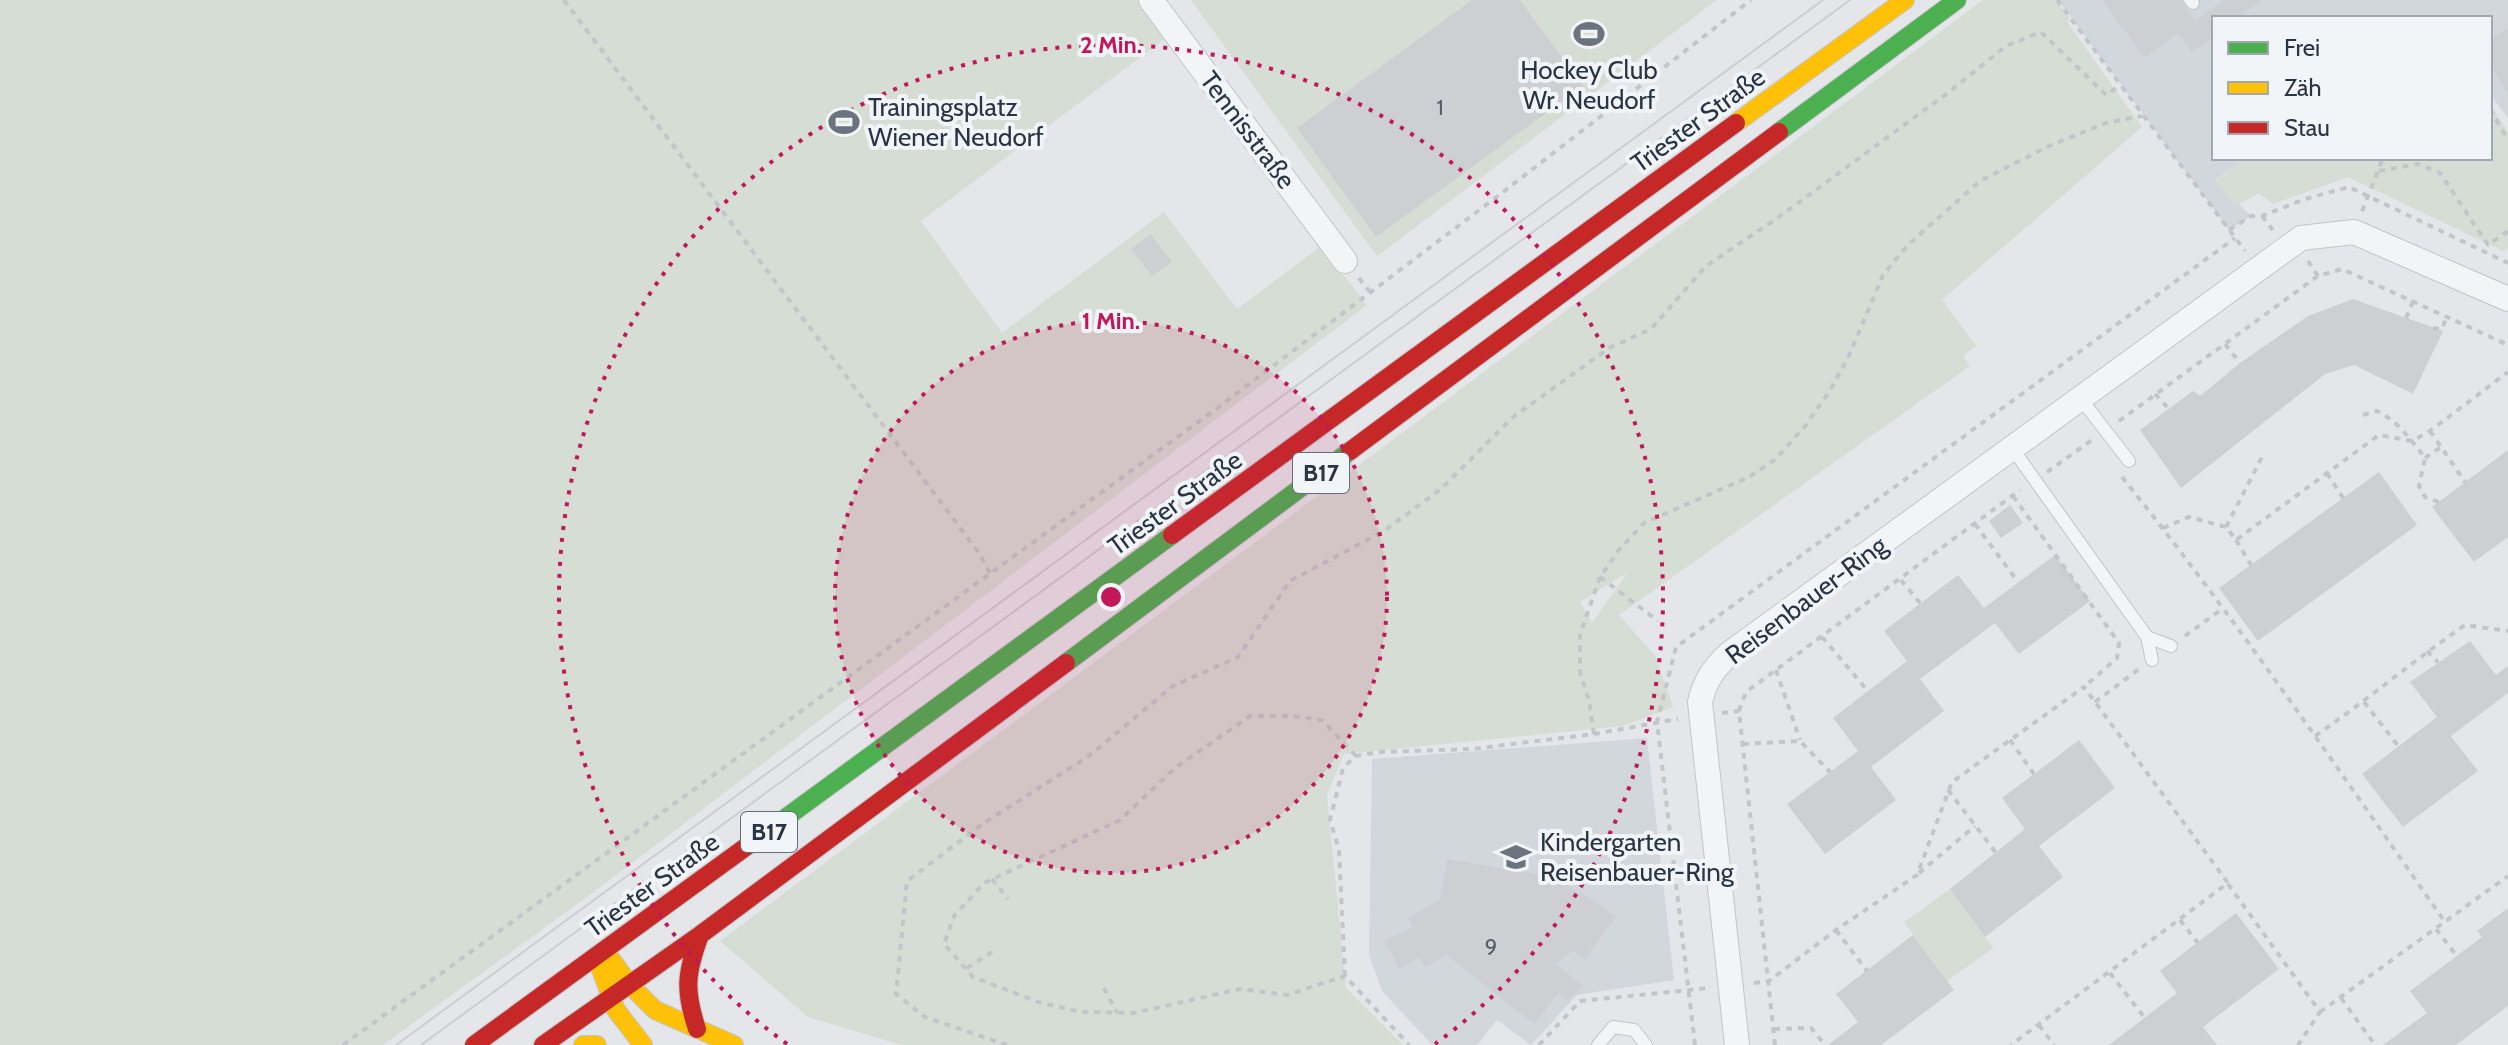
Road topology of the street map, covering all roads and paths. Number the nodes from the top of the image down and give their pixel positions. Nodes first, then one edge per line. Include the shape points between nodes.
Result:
1 (564, 0) edge
2 (1151, 0) edge
3 (1751, 0) edge
4 (1905, 0) edge
5 (2057, 0) edge
6 (1950, 5) edge
7 (2119, 86) junction
8 (2492, 112) edge
9 (2142, 116) junction
10 (2508, 140) edge
11 (2382, 160) edge
12 (2379, 171) junction
13 (2368, 197) dead end
14 (2229, 230) dead end
15 (2508, 231) edge
16 (2235, 238) dead end
17 (1345, 261) dead end
18 (2508, 299) edge
19 (2413, 301) junction
20 (2447, 316) junction
21 (2406, 318) dead end
22 (2433, 328) dead end
23 (2225, 344) junction
24 (2508, 345) edge
25 (2240, 363) dead end
26 (2508, 372) edge
27 (2155, 394) junction
28 (2075, 403) junction
29 (2169, 409) dead end
30 (2363, 415) dead end
31 (2106, 431) junction
32 (2430, 431) junction
33 (2092, 440) junction
34 (2412, 441) junction
35 (2441, 447) junction
36 (2012, 448) junction
37 (2101, 451) dead end
38 (2263, 455) dead end
39 (2425, 458) junction
40 (2129, 461) dead end
41 (2119, 473) dead end
42 (2327, 473) junction
43 (2035, 480) junction
44 (2465, 482) dead end
45 (2013, 496) junction
46 (2343, 498) dead end
47 (2439, 502) dead end
48 (1975, 524) junction
49 (2226, 527) junction
50 (2163, 528) junction
51 (2236, 540) junction
52 (2251, 565) dead end
53 (991, 575) junction
54 (1600, 577) junction
55 (1901, 580) junction
56 (2018, 582) dead end
57 (1920, 603) dead end
58 (2222, 609) junction
59 (1658, 621) dead end
60 (2508, 631) edge
61 (1822, 637) junction
62 (2147, 637) junction
63 (2175, 644) joint
64 (2427, 651) junction
65 (2438, 662) dead end
66 (2148, 663) joint
67 (1776, 670) junction
68 (2084, 687) junction
69 (1868, 691) dead end
70 (2095, 702) junction
71 (2364, 702) junction
72 (1701, 716) junction
73 (1657, 722) junction
74 (1594, 734) junction
75 (2315, 736) junction
76 (2010, 740) junction
77 (1800, 741) junction
78 (1743, 744) junction
79 (2399, 747) dead end
80 (1356, 756) junction
81 (1830, 772) dead end
82 (2034, 774) dead end
83 (1948, 790) junction
84 (1975, 826) junction
85 (1997, 854) dead end
86 (1917, 875) junction
87 (2506, 878) edge
88 (992, 879) junction
89 (2228, 883) junction
90 (2508, 886) edge
91 (1008, 899) dead end
92 (2180, 920) junction
93 (2445, 922) junction
94 (2436, 929) junction
95 (1836, 930) junction
96 (700, 935) junction
97 (2198, 943) dead end
98 (992, 952) dead end
99 (601, 954) junction
100 (2456, 955) dead end
101 (966, 968) junction
102 (1867, 971) dead end
103 (2110, 973) junction
104 (1345, 976) junction
105 (1769, 981) junction
106 (629, 984) junction
107 (1104, 988) dead end
108 (1688, 991) junction
109 (608, 998) junction
110 (2341, 998) junction
111 (2320, 1012) junction
112 (1117, 1013) junction
113 (2144, 1017) dead end
114 (2039, 1025) junction
115 (697, 1029) junction
116 (1774, 1029) junction
117 (343, 1045) edge
118 (474, 1045) edge
119 (543, 1045) edge
120 (583, 1045) edge
121 (597, 1045) edge
122 (643, 1045) edge
123 (734, 1045) edge
124 (1007, 1045) edge
125 (1409, 1045) edge
126 (1539, 1045) edge
127 (1598, 1045) edge
128 (1646, 1045) edge
129 (1695, 1045) edge
130 (1737, 1045) edge
131 (1775, 1045) edge
132 (1825, 1045) edge
133 (2011, 1045) edge
134 (2054, 1045) edge
135 (2298, 1045) edge
136 (2375, 1045) edge

1 - 53 path
2 - 17 street, Tennisstraße
3 - 53 path
4 - 99 main road, Triester Straße / B17
5 - 7 path
6 - 96 main road, B17
7 - 9 path
7 - 124 path via 2106,95 2041,32 2006,46 1706,266 1651,329 1609,348 1512,418 1441,489 1384,531 1290,581 1238,657 1173,686 1089,756 984,823 907,881 896,994 925,1017
8 - 10 path
9 - 14 path
9 - 54 path via 2063,140 1980,181 1908,245 1883,275 1829,392 1776,459 1749,477 1644,523
11 - 12 path
12 - 13 path
12 - 15 path via 2418,164 2440,173 2488,245
16 - 73 path via 1676,647
18 - 28 street, Reisenbauer-Ring via 2354,232 2301,238
19 - 20 path
19 - 21 path
19 - 23 path via 2342,269 2318,276
20 - 22 path via 2442,329
20 - 24 path
23 - 25 path
23 - 27 path
26 - 32 path
27 - 29 path
27 - 31 path
28 - 31 lane
28 - 33 path
28 - 36 street, Reisenbauer-Ring
30 - 34 path via 2377,411 2391,418
31 - 33 path
31 - 40 lane
32 - 34 path
32 - 35 path
33 - 37 path
33 - 43 path
34 - 39 path
34 - 42 path via 2379,435
35 - 39 path
35 - 44 path
36 - 43 lane
36 - 72 street, Reisenbauer-Ring via 1729,654 1704,685
38 - 49 path
39 - 47 path via 2419,486 2425,497
41 - 50 path
42 - 46 path
42 - 51 path
43 - 45 path
43 - 62 lane
45 - 48 path
45 - 68 path via 2119,643 2117,658
48 - 55 path
48 - 56 path
49 - 50 path via 2189,517
49 - 51 path
50 - 58 path
51 - 52 path
53 - 117 path
54 - 59 path
54 - 74 path via 1580,635 1580,672
55 - 57 path
55 - 61 path
58 - 63 path
58 - 75 path
60 - 64 path via 2465,625
61 - 67 path
61 - 69 path
62 - 63 lane
62 - 66 lane
64 - 65 path
64 - 71 path
66 - 70 path
67 - 77 path
67 - 78 path via 1746,692 1739,711
68 - 70 path
68 - 76 path
70 - 89 path
71 - 75 path
71 - 79 path
72 - 73 path
72 - 130 street, Reisenbauer-Ring
73 - 74 path
73 - 108 path
74 - 80 path
75 - 93 path
76 - 82 path
76 - 83 path
77 - 78 path
77 - 81 path
78 - 105 path
80 - 88 path via 1322,720 1250,716 1175,768 1120,820
80 - 104 path via 1343,768 1330,820 1339,850
83 - 84 path
83 - 86 path
84 - 85 path
84 - 86 path
86 - 95 path
87 - 90 path
87 - 93 path
88 - 91 path
88 - 101 path via 954,916 944,944
89 - 92 path
89 - 111 path
92 - 97 path
92 - 103 path
93 - 94 path
94 - 100 path
94 - 110 path
95 - 102 path
95 - 105 path
96 - 106 main road, B17
96 - 115 main road via 685,974 686,998
98 - 101 path
99 - 106 main road
99 - 109 main road
99 - 118 main road, Triester Straße / B17
101 - 112 path via 973,977 1038,1002
103 - 113 path
103 - 114 path
104 - 112 path via 1287,995 1240,989
104 - 125 path
105 - 116 path
106 - 109 main road, B17
106 - 115 main road via 655,1010
107 - 112 path
108 - 126 path via 1580,1001
108 - 129 path
109 - 119 main road, B17
109 - 122 main road
110 - 111 path
110 - 136 path
111 - 135 path
114 - 133 path
114 - 134 path
115 - 123 main road
116 - 131 path
116 - 132 path via 1811,1028
120 - 121 main road
127 - 128 lane via 1613,1027 1634,1030

